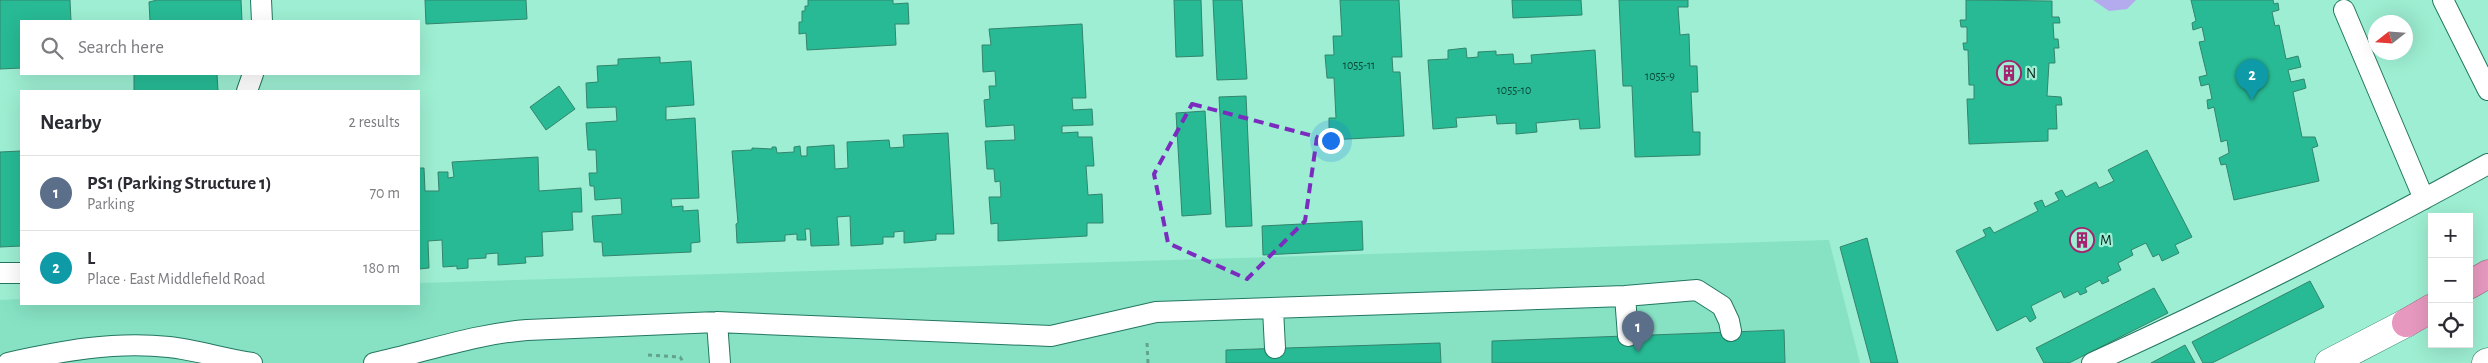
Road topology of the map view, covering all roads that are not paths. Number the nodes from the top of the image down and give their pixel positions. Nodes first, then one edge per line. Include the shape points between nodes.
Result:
1 (261, 0) edge
2 (2443, 0) edge
3 (2344, 10) dead end
4 (262, 20) edge
5 (253, 75) edge
6 (247, 90) edge
7 (2488, 90) edge
8 (2488, 164) edge
9 (2424, 199) junction
10 (0, 273) edge
11 (20, 273) edge
12 (2488, 274) edge
13 (2473, 283) edge
14 (1625, 296) junction
15 (1273, 309) junction
16 (2428, 310) edge
17 (717, 322) junction
18 (2406, 323) joint
19 (1731, 331) dead end
20 (1628, 336) dead end
21 (1275, 348) dead end
22 (8, 363) edge
23 (252, 363) edge
24 (374, 363) edge
25 (720, 363) edge
26 (2092, 363) edge
27 (2329, 363) edge

1 - 4 lane
2 - 7 lane
3 - 9 lane
5 - 6 lane
8 - 9 lane
9 - 26 lane via 2189,319
10 - 11 lane
12 - 13 highway
14 - 15 lane
14 - 19 lane via 1697,290 1722,306
14 - 20 lane
15 - 17 lane via 1156,312 1051,336
15 - 21 lane
16 - 18 highway
17 - 24 lane via 507,332 447,343
17 - 25 lane
18 - 27 main road
22 - 23 lane via 60,351 146,345 193,350

